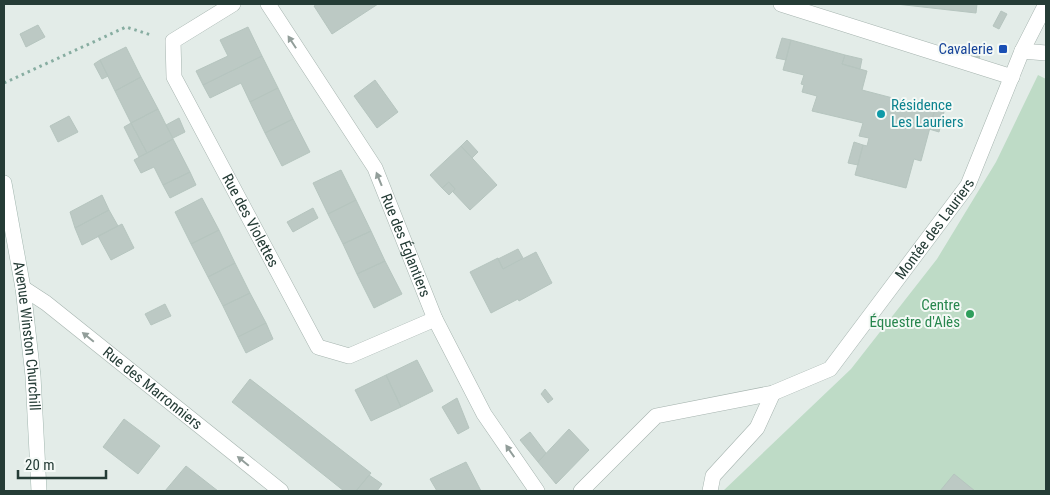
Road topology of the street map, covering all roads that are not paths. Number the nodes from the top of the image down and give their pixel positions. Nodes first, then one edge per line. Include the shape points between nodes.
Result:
1 (233, 4) edge
2 (268, 4) edge
3 (781, 4) edge
4 (1046, 4) edge
5 (1022, 51) junction
6 (1046, 53) edge
7 (1012, 77) junction
8 (4, 183) edge
9 (23, 288) junction
10 (435, 319) junction
11 (773, 393) junction
12 (39, 491) edge
13 (281, 491) edge
14 (537, 491) edge
15 (581, 491) edge
16 (710, 491) edge

1 - 10 street, Rue des Violettes via 173,41 174,77 318,347 348,356
10 -> 2 street, Rue des Églantiers via 374,168
3 - 7 street
4 - 5 street, Montée des Lauriers
5 - 6 street
5 - 7 street, Montée des Lauriers
7 - 11 street, Montée des Lauriers via 968,185 830,369
8 - 9 street, Avenue Winston Churchill
9 - 12 street, Avenue Winston Churchill via 33,376
13 -> 9 street, Rue des Marronniers
14 -> 10 street, Rue des Églantiers via 484,414
11 - 15 street, Montée des Lauriers via 656,416
11 - 16 street via 757,428 713,476

